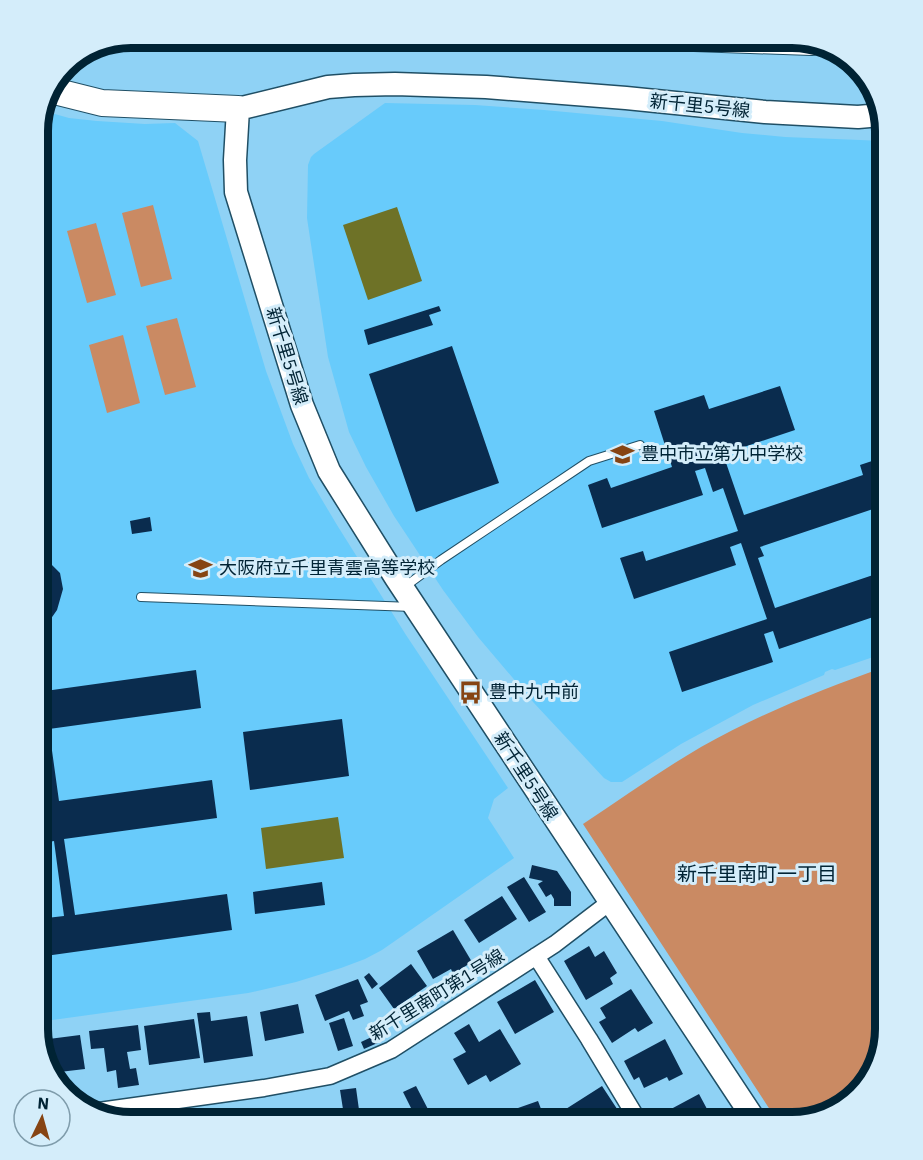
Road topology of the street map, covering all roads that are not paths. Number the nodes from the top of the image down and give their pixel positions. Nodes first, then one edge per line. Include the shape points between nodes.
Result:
1 (58, 92) edge
2 (238, 109) junction
3 (873, 116) edge
4 (640, 445) dead end
5 (403, 588) junction
6 (141, 597) dead end
7 (416, 608) junction
8 (610, 902) junction
9 (536, 956) junction
10 (111, 1109) edge
11 (633, 1112) edge
12 (749, 1112) edge

1 - 2 main road via 102,103
2 - 3 street, 新千里5号線 via 328,87 395,84 486,87 765,112
2 - 5 street, 新千里5号線 via 236,192 302,405 328,471
4 - 5 lane via 590,462
5 - 7 street, 新千里5号線
6 - 7 lane
7 - 8 street, 新千里5号線
8 - 9 street, 新千里南町第1号線
8 - 12 street, 新千里5号線
9 - 10 street, 新千里南町第1号線 via 391,1050 330,1076
9 - 11 street

